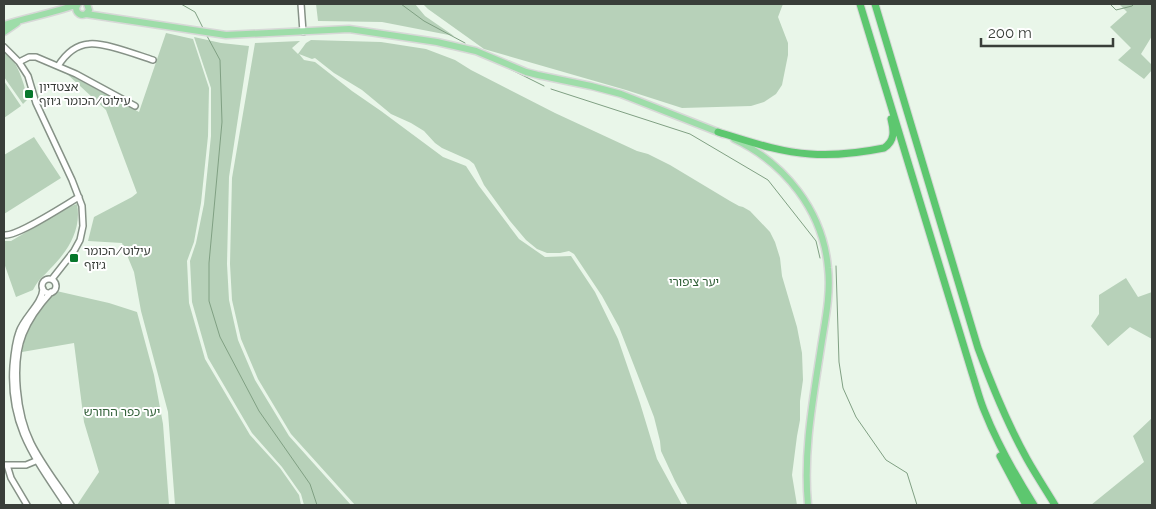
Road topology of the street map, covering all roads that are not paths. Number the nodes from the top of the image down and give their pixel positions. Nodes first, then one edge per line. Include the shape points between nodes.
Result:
1 (78, 4) edge
2 (301, 4) edge
3 (860, 4) edge
4 (875, 4) edge
5 (87, 7) edge
6 (61, 10) junction
7 (79, 13) junction
8 (26, 18) junction
9 (4, 20) edge
10 (13, 22) junction
11 (4, 25) edge
12 (4, 32) edge
13 (303, 32) junction
14 (5, 47) edge
15 (874, 51) junction
16 (153, 60) dead end
17 (19, 62) junction
18 (58, 66) junction
19 (135, 106) dead end
20 (718, 132) junction
21 (79, 197) junction
22 (4, 235) edge
23 (52, 279) junction
24 (43, 289) junction
25 (51, 292) junction
26 (972, 373) junction
27 (38, 460) junction
28 (5, 465) edge
29 (27, 505) edge
30 (66, 505) edge
31 (71, 505) edge
32 (808, 505) edge
33 (1026, 505) edge
34 (1034, 505) edge
35 (1055, 505) edge

1 - 6 main road
1 - 7 main road via 76,10
2 - 13 street
3 - 15 highway
4 - 35 highway via 988,376 1026,458
5 - 7 main road via 82,15
5 - 13 main road via 115,18 226,35
6 - 7 main road
6 - 8 main road
8 - 10 main road
8 - 12 main road
9 - 10 main road
10 - 11 main road
13 - 20 main road via 348,29 476,51 526,72 621,94
14 - 17 street
15 - 20 highway via 893,130 891,141 884,148 810,154
15 - 26 highway
16 - 18 street via 88,44 74,49
17 - 18 street via 36,57
17 - 21 street via 28,76 36,103
18 - 19 street
20 - 32 main road via 766,158 791,181 811,211 825,249 829,297 808,431
21 - 22 street via 25,228
21 - 23 street via 83,226 80,240
23 - 24 street via 43,281
23 - 25 street via 56,286
24 - 25 street
24 - 27 street via 40,300 19,332 13,373 19,421 28,446
25 - 27 street via 22,335 17,366 22,418
26 - 33 highway via 985,422
26 - 34 highway via 992,428
27 - 28 street via 26,465
27 - 30 street
27 - 31 street
28 - 29 street

